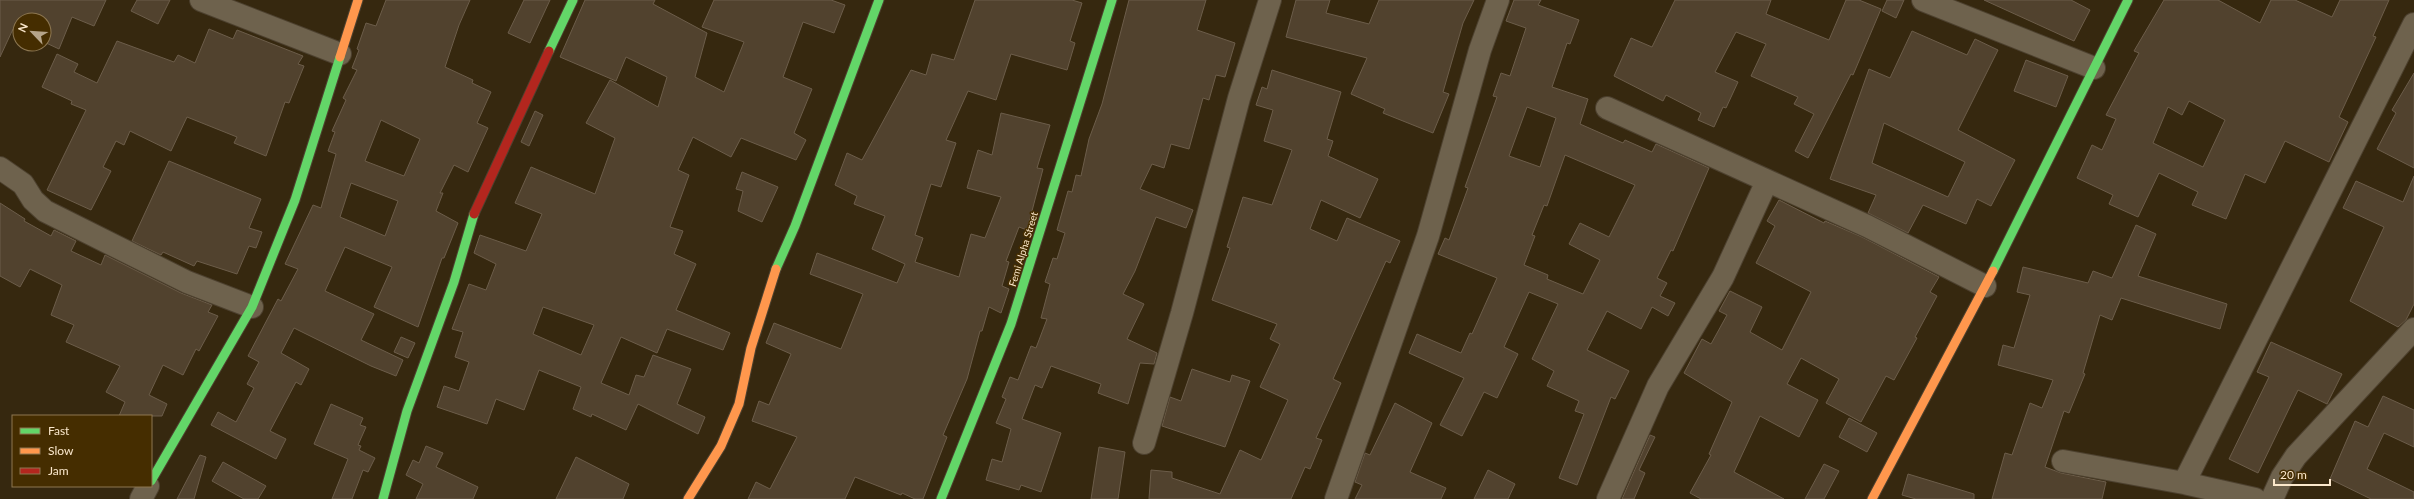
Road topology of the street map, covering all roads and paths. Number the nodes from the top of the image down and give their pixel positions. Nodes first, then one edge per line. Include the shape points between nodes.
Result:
1 (201, 0) edge
2 (358, 0) edge
3 (573, 0) edge
4 (880, 0) edge
5 (1112, 0) edge
6 (1270, 0) edge
7 (1498, 0) edge
8 (1923, 0) edge
9 (2128, 0) edge
10 (2414, 24) edge
11 (340, 54) junction
12 (2094, 68) junction
13 (1607, 108) dead end
14 (0, 168) edge
15 (1767, 181) junction
16 (1985, 286) junction
17 (252, 307) junction
18 (2414, 329) edge
19 (1144, 443) dead end
20 (2063, 462) dead end
21 (152, 479) edge
22 (2184, 483) junction
23 (147, 487) edge
24 (140, 499) edge
25 (383, 499) edge
26 (688, 499) edge
27 (941, 499) edge
28 (1336, 499) edge
29 (1608, 499) edge
30 (1872, 499) edge
31 (2255, 499) edge
32 (2272, 499) edge

1 - 11 street
2 - 11 street
3 - 25 street via 477,206 454,282 407,411
4 - 26 street via 795,226 771,279 751,348 739,404 721,446
5 - 27 street, Femi Alpha Street via 1011,324
6 - 19 street via 1239,98 1182,313
7 - 28 street via 1480,50 1428,236
8 - 12 street
9 - 12 street
10 - 22 street
11 - 17 street via 295,200
12 - 16 street
13 - 15 street
14 - 17 street via 23,184 33,200 45,211 187,282
15 - 16 street via 1867,226
15 - 29 street via 1723,277 1658,386
16 - 30 street
17 - 21 street
18 - 32 street via 2296,456
20 - 22 street
22 - 31 street
23 - 24 street

